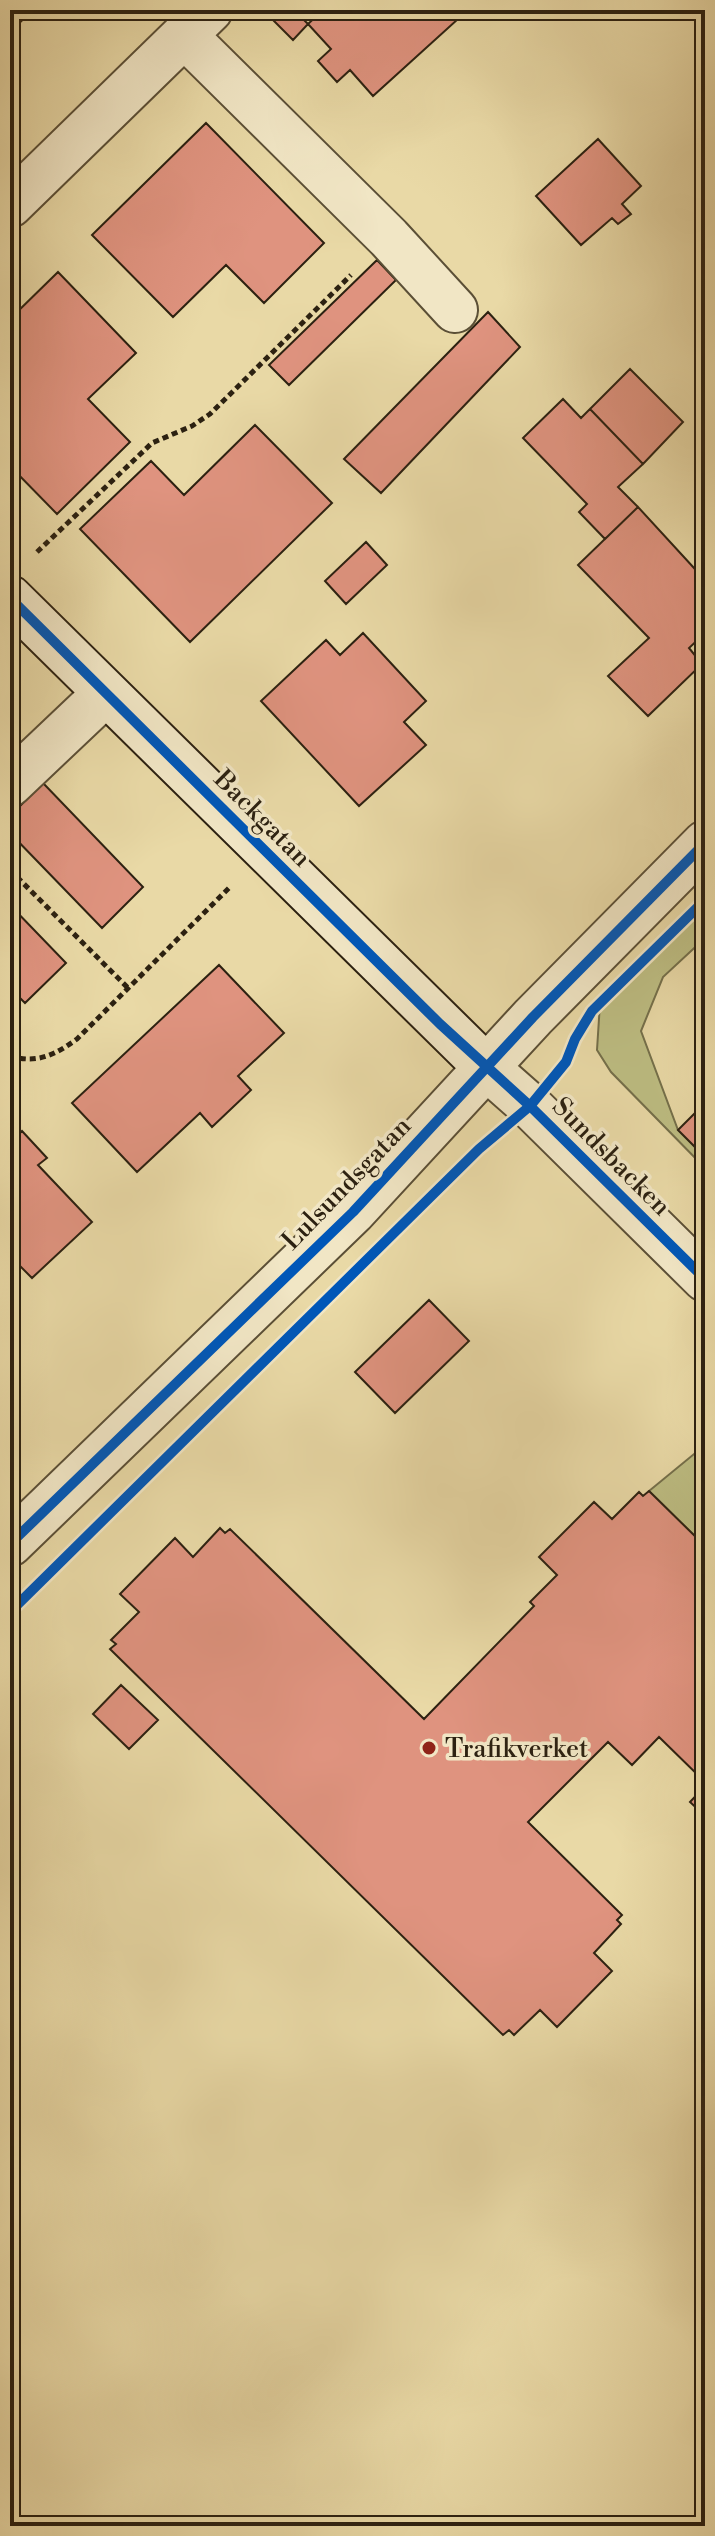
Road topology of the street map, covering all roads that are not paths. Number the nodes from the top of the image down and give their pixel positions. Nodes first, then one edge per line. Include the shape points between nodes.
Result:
1 (197, 23) edge
2 (10, 205) edge
3 (455, 310) dead end
4 (19, 579) edge
5 (105, 694) junction
6 (10, 784) edge
7 (705, 843) edge
8 (487, 1068) junction
9 (705, 1279) edge
10 (10, 1544) edge

1 - 2 street
1 - 3 street
4 - 5 street, Backgatan
5 - 6 street
5 - 8 street, Backgatan
7 - 8 street, Lulsundsgatan
8 - 9 street, Sundsbacken
8 - 10 street, Lulsundsgatan via 353,1212

